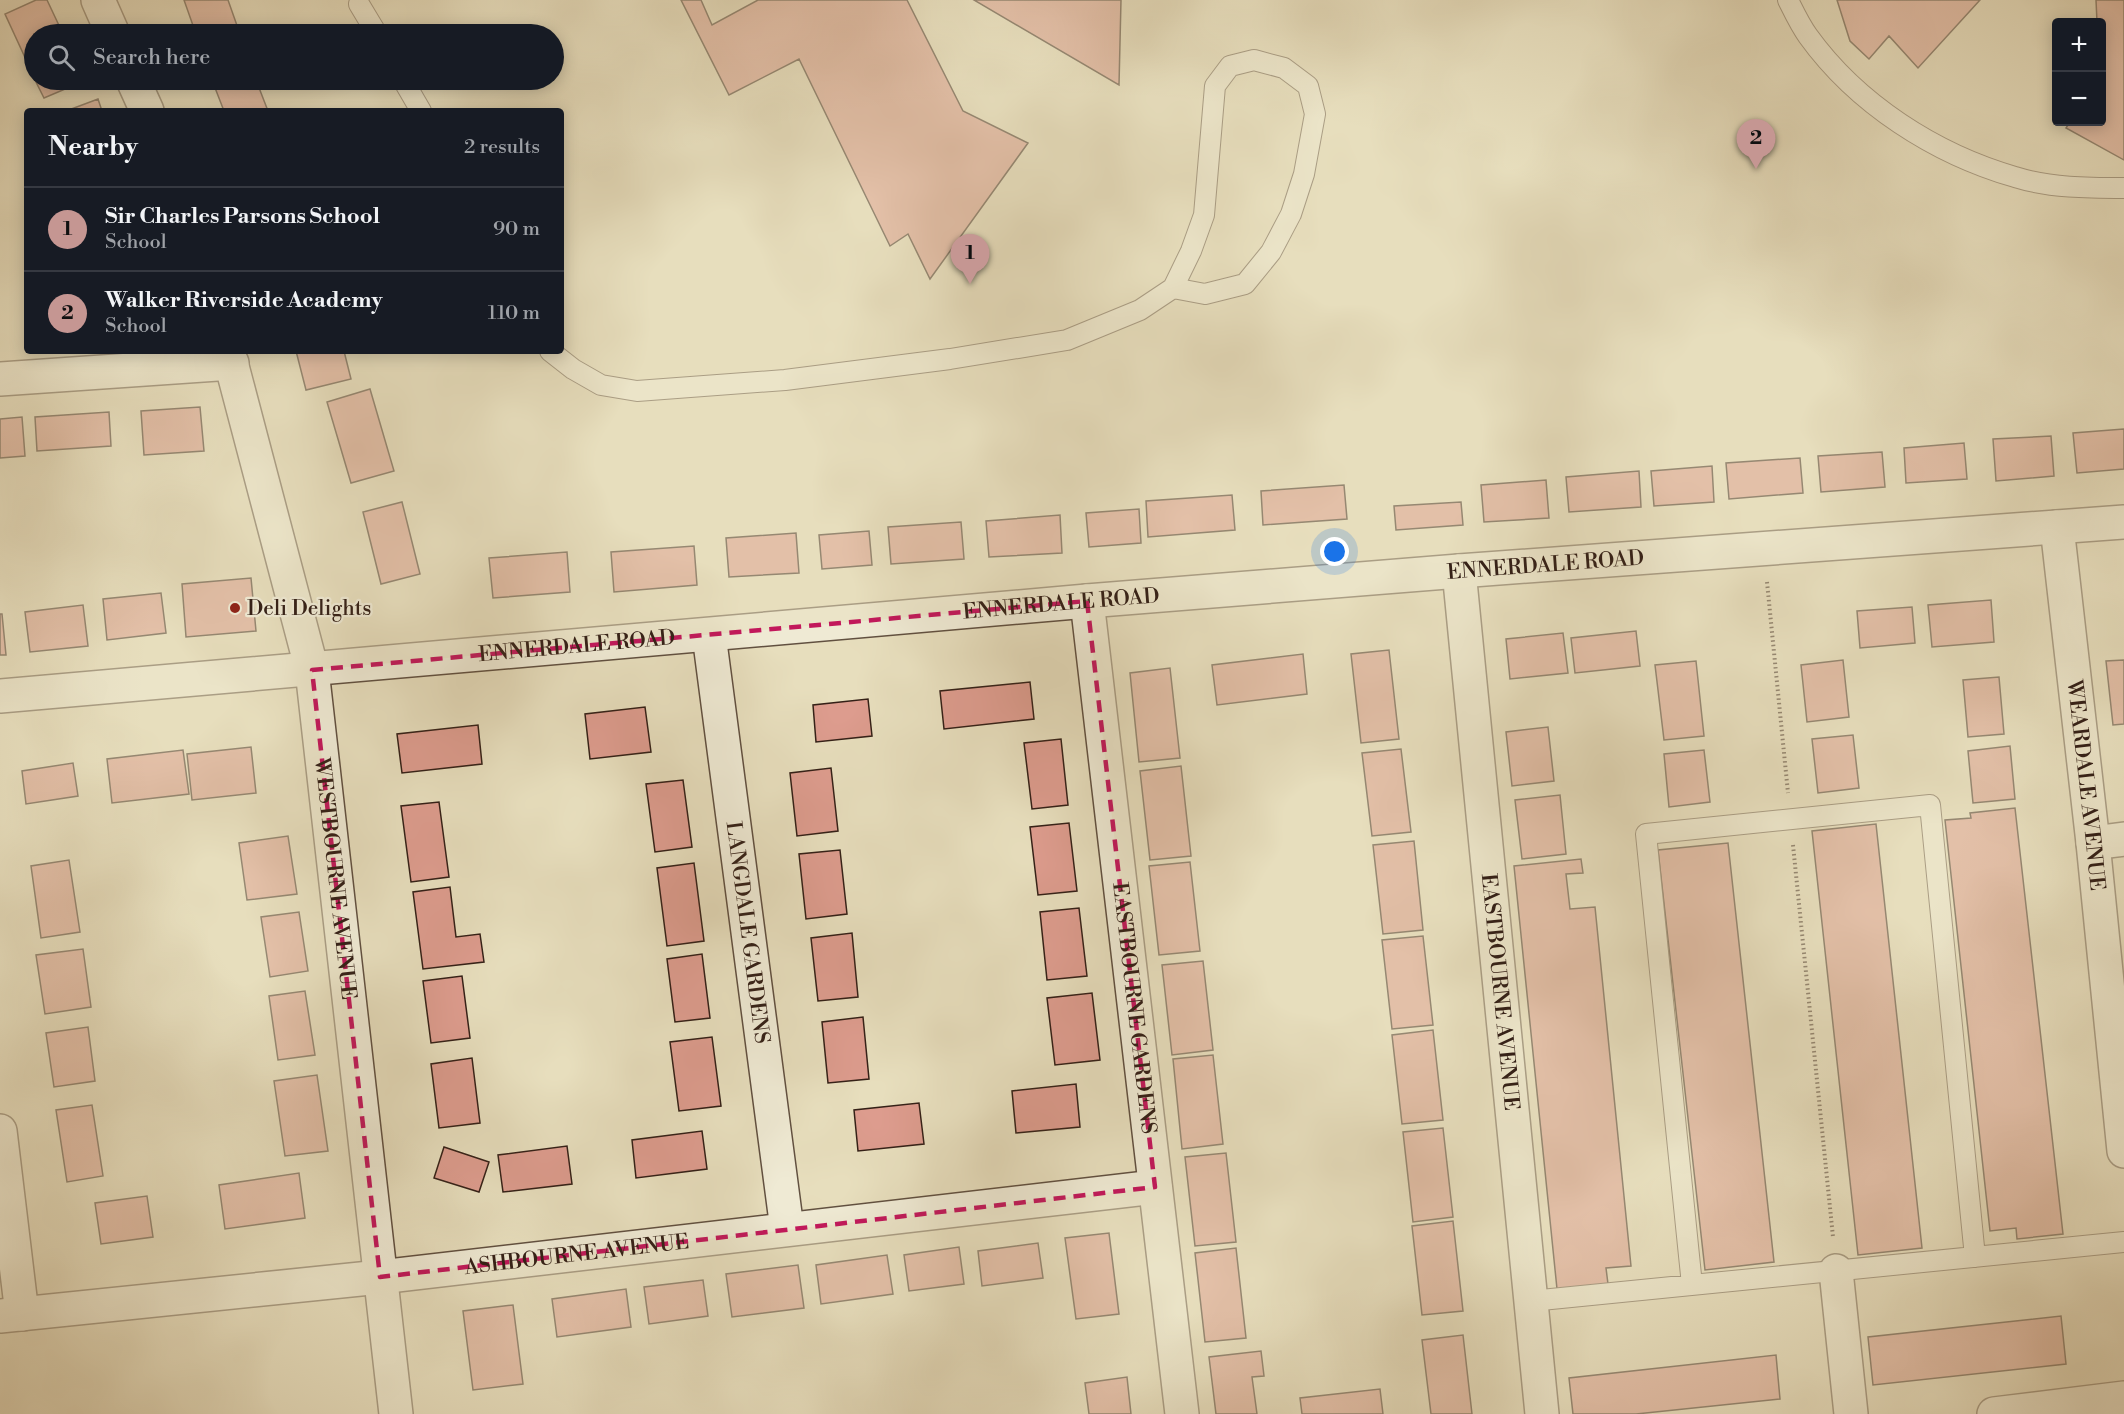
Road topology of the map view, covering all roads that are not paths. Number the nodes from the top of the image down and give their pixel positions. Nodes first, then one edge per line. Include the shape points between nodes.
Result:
1 (98, 0) edge
2 (1788, 0) edge
3 (361, 1) edge
4 (109, 24) edge
5 (372, 24) edge
6 (138, 90) edge
7 (409, 90) edge
8 (146, 108) edge
9 (419, 108) edge
10 (2124, 188) edge
11 (1173, 288) junction
12 (554, 354) edge
13 (230, 357) edge
14 (0, 379) edge
15 (2124, 522) edge
16 (2056, 527) junction
17 (1459, 571) junction
18 (1087, 601) junction
19 (709, 635) junction
20 (312, 670) junction
21 (0, 696) edge
22 (2109, 841) edge
23 (2122, 1118) edge
24 (0, 1131) edge
25 (2124, 1151) edge
26 (1155, 1187) junction
27 (787, 1229) junction
28 (2124, 1242) edge
29 (1975, 1257) junction
30 (1836, 1271) junction
31 (380, 1277) junction
32 (1692, 1285) junction
33 (1531, 1301) junction
34 (11, 1315) edge
35 (2124, 1398) edge
36 (396, 1414) edge
37 (1182, 1414) edge
38 (1542, 1414) edge
39 (1851, 1414) edge
40 (1994, 1414) edge

1 - 4 street
2 - 10 lane via 1807,35 1842,76 1893,120 1945,150 2016,178 2075,188
3 - 5 lane
6 - 8 street
7 - 9 lane
11 - 11 lane via 1204,215 1215,86 1230,66 1254,60 1284,68 1308,86 1315,114 1304,174 1291,213 1271,252 1245,284 1205,294
11 - 12 lane via 1140,310 1067,340 785,381 637,391 601,385
13 - 14 street
13 - 20 street, WESTBOURNE AVENUE
15 - 16 street, ENNERDALE ROAD
16 - 17 street, ENNERDALE ROAD
16 - 22 street, WEARDALE AVENUE
17 - 18 street, ENNERDALE ROAD
17 - 33 street, EASTBOURNE AVENUE
18 - 19 street, ENNERDALE ROAD
18 - 26 street, EASTBOURNE GARDENS
19 - 20 street, ENNERDALE ROAD
19 - 27 street, LANGDALE GARDENS
20 - 21 street, ENNERDALE ROAD
20 - 31 street, WESTBOURNE AVENUE
22 - 23 street, WEARDALE AVENUE
23 - 25 street, WEARDALE AVENUE
24 - 34 street
26 - 27 street, ASHBOURNE AVENUE
26 - 37 street, EASTBOURNE GARDENS
27 - 31 street, ASHBOURNE AVENUE
28 - 29 lane
29 - 30 lane
29 - 32 lane via 1930,805 1646,834
30 - 32 lane
30 - 39 street
31 - 34 street, ASHBOURNE AVENUE
31 - 36 street, WESTBOURNE AVENUE
32 - 33 lane
33 - 38 street, EASTBOURNE AVENUE
35 - 40 street

